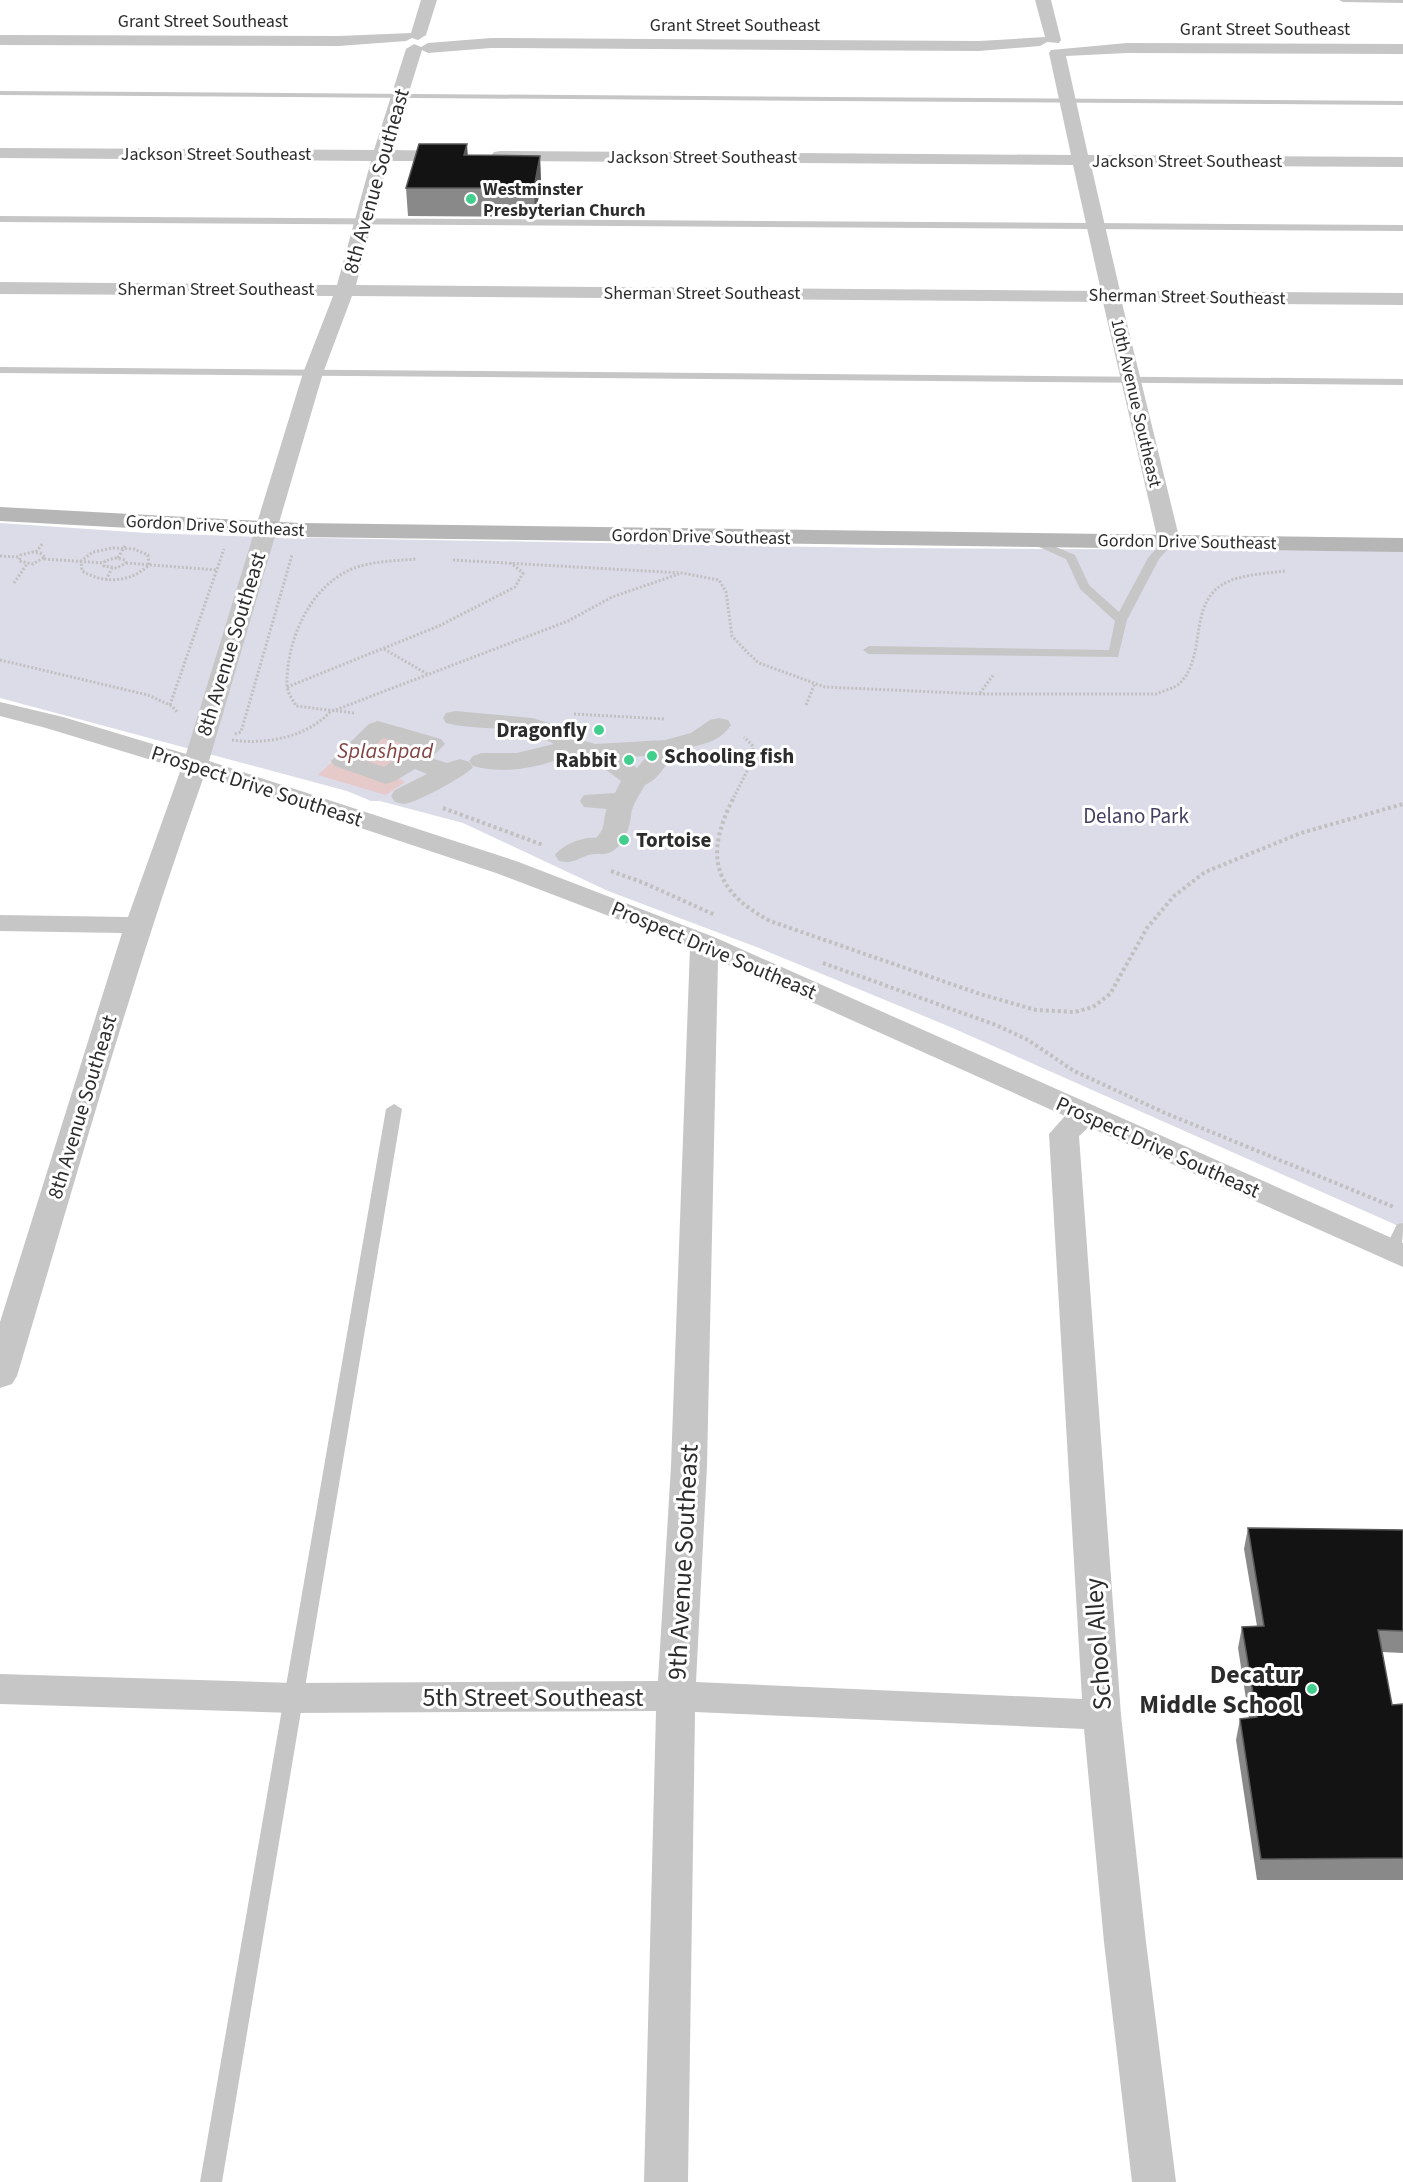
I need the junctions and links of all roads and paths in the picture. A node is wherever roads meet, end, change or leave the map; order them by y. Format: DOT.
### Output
graph roads {
  1 [pos="429,0"];
  2 [pos="1043,0"];
  3 [pos="1343,0"];
  4 [pos="1403,1"];
  5 [pos="0,40"];
  6 [pos="417,42"];
  7 [pos="1055,47"];
  8 [pos="1403,49"];
  9 [pos="0,93"];
  10 [pos="400,96"];
  11 [pos="1067,100"];
  12 [pos="1403,103"];
  13 [pos="0,153"];
  14 [pos="381,155"];
  15 [pos="1082,160"];
  16 [pos="1403,162"];
  17 [pos="0,219"];
  18 [pos="363,222"];
  19 [pos="1096,226"];
  20 [pos="1403,228"];
  21 [pos="0,288"];
  22 [pos="345,290"];
  23 [pos="1112,296"];
  24 [pos="1403,299"];
  25 [pos="0,370"];
  26 [pos="313,373"];
  27 [pos="1130,380"];
  28 [pos="1403,382"];
  29 [pos="0,514"];
  30 [pos="266,529"];
  31 [pos="227,540"];
  32 [pos="1032,540"];
  33 [pos="128,541"];
  34 [pos="1169,542"];
  35 [pos="43,543"];
  36 [pos="1403,545"];
  37 [pos="124,547"];
  38 [pos="294,549"];
  39 [pos="36,552"];
  40 [pos="0,556"];
  41 [pos="19,557"];
  42 [pos="118,558"];
  43 [pos="44,559"];
  44 [pos="421,559"];
  45 [pos="445,560"];
  46 [pos="81,561"];
  47 [pos="510,562"];
  48 [pos="104,563"];
  49 [pos="126,563"];
  50 [pos="27,564"];
  51 [pos="149,565"];
  52 [pos="112,568"];
  53 [pos="217,570"];
  54 [pos="106,579"];
  55 [pos="14,583"];
  56 [pos="1121,621"];
  57 [pos="383,648"];
  58 [pos="869,650"];
  59 [pos="0,660"];
  60 [pos="994,674"];
  61 [pos="429,675"];
  62 [pos="815,683"];
  63 [pos="287,687"];
  64 [pos="980,694"];
  65 [pos="170,705"];
  66 [pos="806,705"];
  67 [pos="0,709"];
  68 [pos="330,712"];
  69 [pos="362,714"];
  70 [pos="570,714"];
  71 [pos="455,718"];
  72 [pos="178,720"];
  73 [pos="719,725"];
  74 [pos="584,748"];
  75 [pos="667,748"];
  76 [pos="413,760"];
  77 [pos="195,765"];
  78 [pos="464,766"];
  79 [pos="630,790"];
  80 [pos="404,796"];
  81 [pos="593,801"];
  82 [pos="1403,804"];
  83 [pos="587,855"];
  84 [pos="0,923"];
  85 [pos="140,925"];
  86 [pos="704,943"];
  87 [pos="394,1109"];
  88 [pos="1085,1113"];
  89 [pos="1399,1245"];
  90 [pos="0,1376"];
  91 [pos="0,1689"];
  92 [pos="676,1696"];
  93 [pos="293,1698"];
  94 [pos="1102,1715"];
  95 [pos="211,2182"];
  96 [pos="666,2182"];
  97 [pos="1154,2182"];
  1 -- 6 [label="street, 8th Avenue Southeast"];
  2 -- 7 [label="street, 10th Avenue Southeast"];
  3 -- 4 [label="lane"];
  5 -- 6 [label="street, Grant Street Southeast"];
  6 -- 7 [label="street, Grant Street Southeast"];
  6 -- 10 [label="street, 8th Avenue Southeast"];
  7 -- 8 [label="street, Grant Street Southeast"];
  7 -- 11 [label="street, 10th Avenue Southeast"];
  9 -- 10 [label="lane"];
  10 -- 11 [label="lane"];
  10 -- 14 [label="street, 8th Avenue Southeast"];
  11 -- 12 [label="lane"];
  11 -- 15 [label="street, 10th Avenue Southeast"];
  13 -- 14 [label="street, Jackson Street Southeast"];
  14 -- 15 [label="street, Jackson Street Southeast"];
  14 -- 18 [label="street, 8th Avenue Southeast"];
  15 -- 16 [label="street, Jackson Street Southeast"];
  15 -- 19 [label="street, 10th Avenue Southeast"];
  17 -- 18 [label="lane"];
  18 -- 19 [label="lane"];
  18 -- 22 [label="street, 8th Avenue Southeast"];
  19 -- 20 [label="lane"];
  19 -- 23 [label="street, 10th Avenue Southeast"];
  21 -- 22 [label="street, Sherman Street Southeast"];
  22 -- 23 [label="street, Sherman Street Southeast"];
  22 -- 26 [label="street, 8th Avenue Southeast"];
  23 -- 24 [label="street, Sherman Street Southeast"];
  23 -- 27 [label="street, 10th Avenue Southeast"];
  25 -- 26 [label="lane"];
  26 -- 27 [label="lane"];
  26 -- 30 [label="street, 8th Avenue Southeast"];
  27 -- 28 [label="lane"];
  27 -- 34 [label="street, 10th Avenue Southeast"];
  29 -- 30 [label="street, Gordon Drive Southeast"];
  30 -- 32 [label="street, Gordon Drive Southeast"];
  30 -- 77 [label="street, 8th Avenue Southeast"];
  31 -- 53 [label="path"];
  32 -- 34 [label="street, Gordon Drive Southeast"];
  32 -- 56 [label="lane"];
  33 -- 37 [label="path"];
  34 -- 36 [label="street, Gordon Drive Southeast"];
  34 -- 56 [label="lane"];
  35 -- 39 [label="path"];
  37 -- 42 [label="path"];
  37 -- 46 [label="path"];
  37 -- 51 [label="path"];
  38 -- 68 [label="path"];
  39 -- 41 [label="path"];
  39 -- 43 [label="path"];
  40 -- 41 [label="path"];
  41 -- 50 [label="path"];
  42 -- 48 [label="path"];
  42 -- 49 [label="path"];
  43 -- 46 [label="path"];
  43 -- 50 [label="path"];
  44 -- 63 [label="path"];
  45 -- 47 [label="path"];
  46 -- 48 [label="path"];
  46 -- 54 [label="path"];
  47 -- 57 [label="path"];
  47 -- 61 [label="path"];
  48 -- 52 [label="path"];
  49 -- 51 [label="path"];
  49 -- 52 [label="path"];
  50 -- 55 [label="path"];
  51 -- 53 [label="path"];
  51 -- 54 [label="path"];
  52 -- 54 [label="path"];
  53 -- 65 [label="path"];
  56 -- 58 [label="lane"];
  57 -- 61 [label="path"];
  57 -- 63 [label="path"];
  59 -- 65 [label="path"];
  60 -- 64 [label="path"];
  61 -- 68 [label="path"];
  62 -- 66 [label="path"];
  63 -- 68 [label="path"];
  65 -- 72 [label="path"];
  67 -- 77 [label="street, Prospect Drive Southeast"];
  68 -- 69 [label="path"];
  70 -- 73 [label="path"];
  71 -- 74 [label="street"];
  73 -- 75 [label="street"];
  73 -- 82 [label="path"];
  74 -- 75 [label="street"];
  74 -- 78 [label="street"];
  74 -- 79 [label="street"];
  75 -- 79 [label="street"];
  76 -- 78 [label="street"];
  77 -- 85 [label="street, 8th Avenue Southeast"];
  77 -- 86 [label="street, Prospect Drive Southeast"];
  78 -- 80 [label="street"];
  79 -- 81 [label="street"];
  79 -- 83 [label="street"];
  84 -- 85 [label="street"];
  85 -- 90 [label="street, 8th Avenue Southeast"];
  86 -- 88 [label="street, Prospect Drive Southeast"];
  86 -- 92 [label="street, 9th Avenue Southeast"];
  87 -- 93 [label="lane"];
  88 -- 89 [label="street, Prospect Drive Southeast"];
  88 -- 94 [label="street, School Alley"];
  91 -- 93 [label="street, 5th Street Southeast"];
  92 -- 93 [label="street, 5th Street Southeast"];
  92 -- 94 [label="street, 5th Street Southeast"];
  92 -- 96 [label="street, 9th Avenue Southeast"];
  93 -- 95 [label="lane"];
  94 -- 97 [label="street, School Alley"];
}
